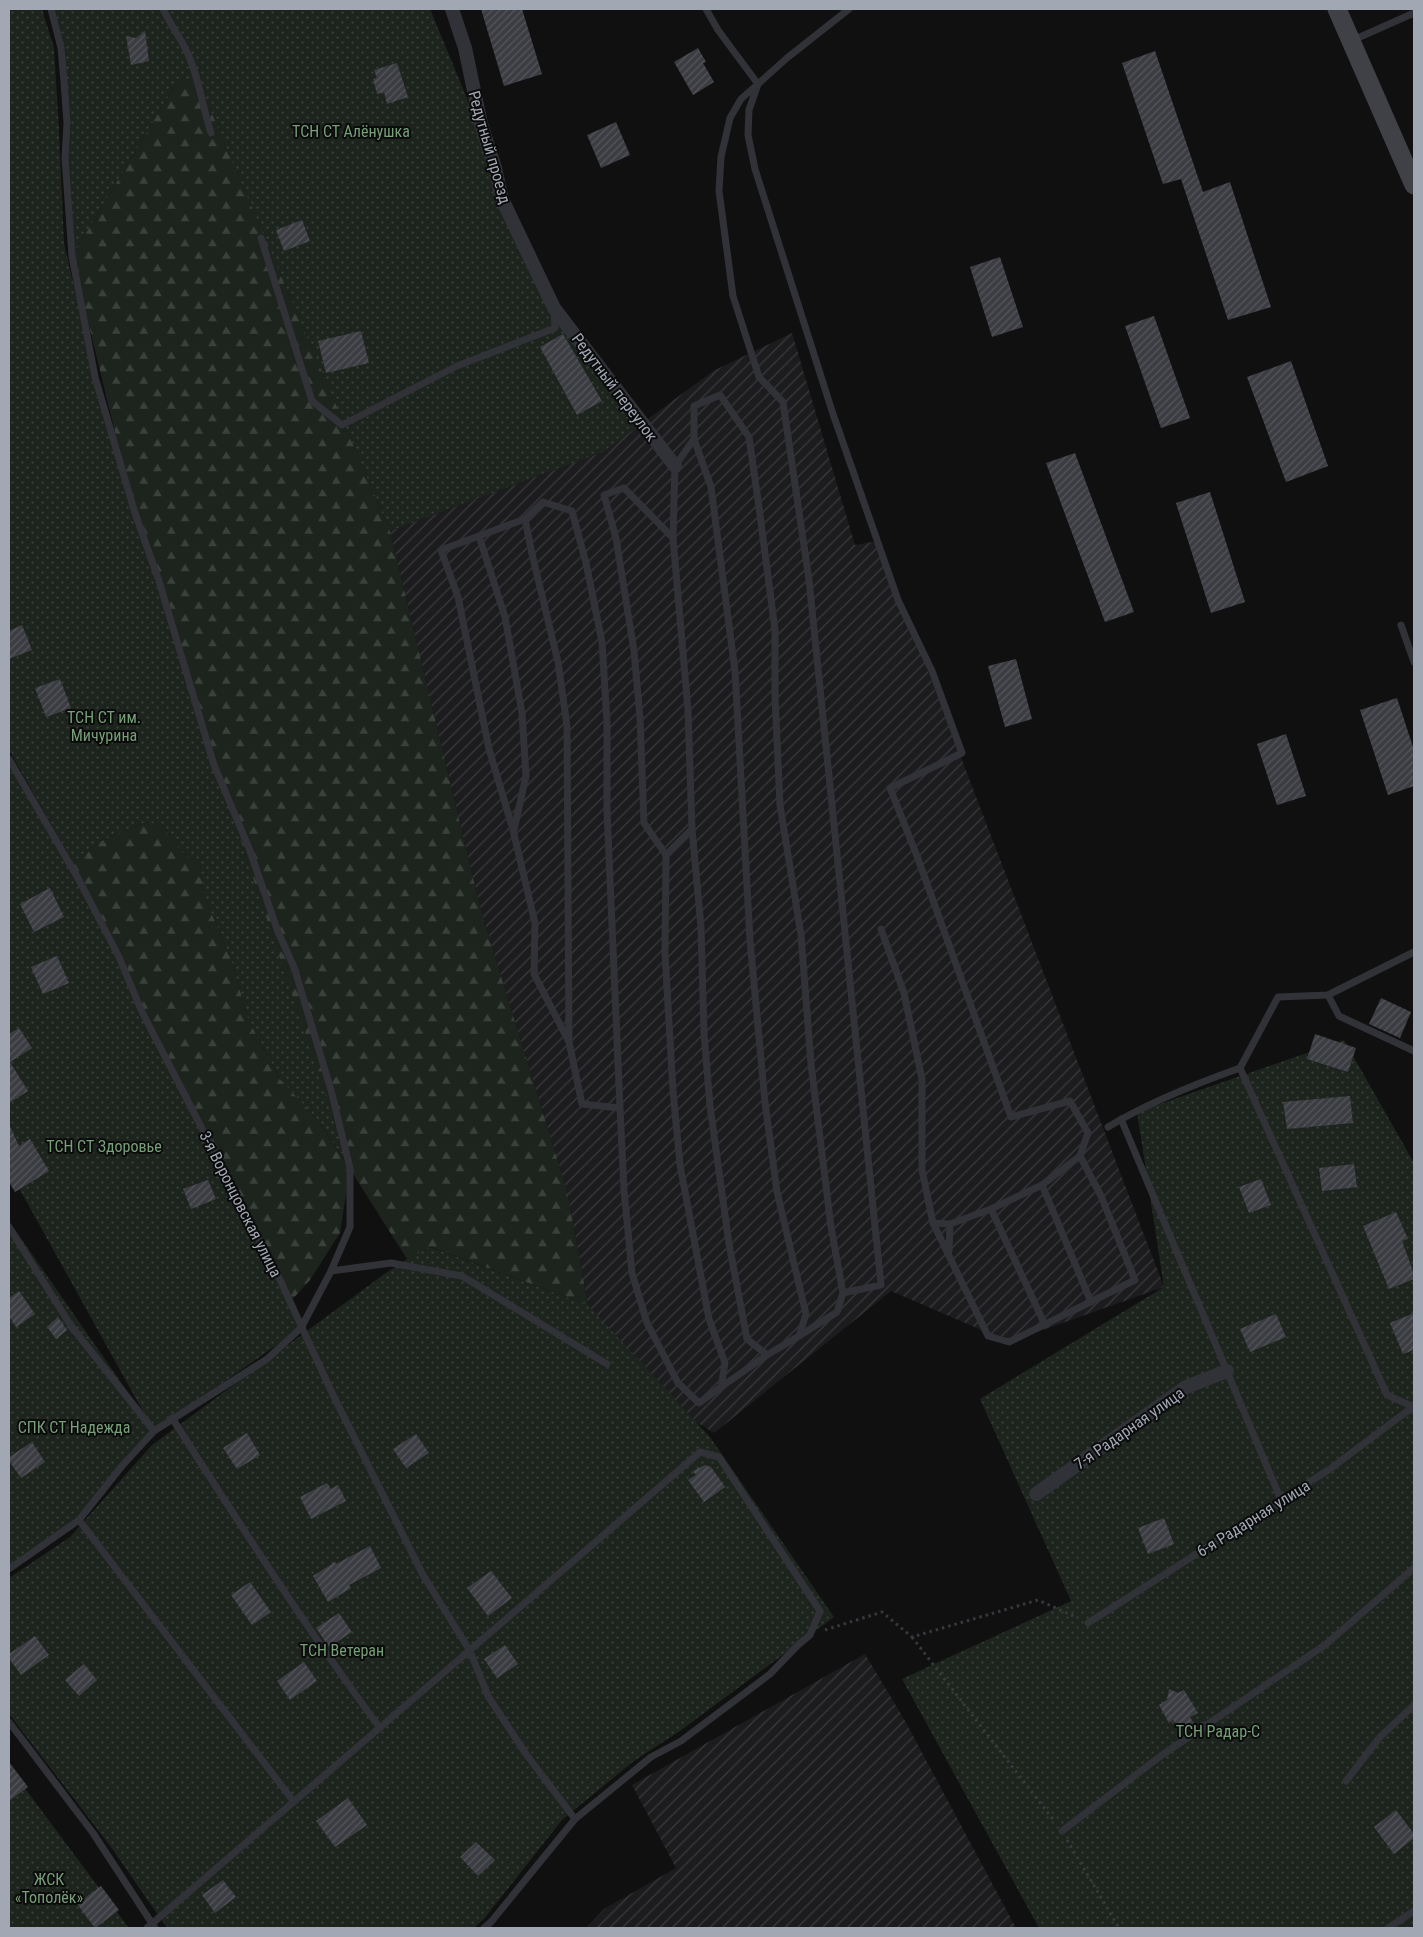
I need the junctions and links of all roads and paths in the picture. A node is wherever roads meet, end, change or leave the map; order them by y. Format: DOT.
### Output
graph roads {
  1 [pos="51,9"];
  2 [pos="162,9"];
  3 [pos="452,9"];
  4 [pos="706,9"];
  5 [pos="849,9"];
  6 [pos="1337,9"];
  7 [pos="1414,13"];
  8 [pos="1351,42"];
  9 [pos="758,84"];
  10 [pos="211,134"];
  11 [pos="1414,185"];
  12 [pos="262,238"];
  13 [pos="554,308"];
  14 [pos="694,439"];
  15 [pos="675,466"];
  16 [pos="525,518"];
  17 [pos="479,536"];
  18 [pos="673,538"];
  19 [pos="1401,625"];
  20 [pos="1414,662"];
  21 [pos="9,759"];
  22 [pos="692,829"];
  23 [pos="514,830"];
  24 [pos="666,855"];
  25 [pos="881,929"];
  26 [pos="1414,952"];
  27 [pos="1328,995"];
  28 [pos="570,1042"];
  29 [pos="1414,1051"];
  30 [pos="1240,1068"];
  31 [pos="620,1108"];
  32 [pos="1121,1118"];
  33 [pos="1108,1127"];
  34 [pos="1080,1156"];
  35 [pos="1042,1185"];
  36 [pos="992,1209"];
  37 [pos="933,1223"];
  38 [pos="950,1224"];
  39 [pos="9,1226"];
  40 [pos="949,1252"];
  41 [pos="331,1271"];
  42 [pos="843,1293"];
  43 [pos="1091,1302"];
  44 [pos="1045,1324"];
  45 [pos="301,1328"];
  46 [pos="799,1336"];
  47 [pos="767,1355"];
  48 [pos="607,1364"];
  49 [pos="1227,1371"];
  50 [pos="721,1387"];
  51 [pos="1414,1408"];
  52 [pos="172,1418"];
  53 [pos="154,1430"];
  54 [pos="1036,1494"];
  55 [pos="1281,1500"];
  56 [pos="79,1520"];
  57 [pos="1414,1568"];
  58 [pos="9,1569"];
  59 [pos="1088,1623"];
  60 [pos="810,1635"];
  61 [pos="912,1637"];
  62 [pos="470,1651"];
  63 [pos="1414,1705"];
  64 [pos="9,1722"];
  65 [pos="380,1728"];
  66 [pos="1346,1781"];
  67 [pos="294,1802"];
  68 [pos="575,1819"];
  69 [pos="1062,1831"];
  70 [pos="1414,1910"];
  71 [pos="151,1927"];
  72 [pos="484,1928"];
  73 [pos="1119,1928"];
  74 [pos="1388,1928"];
  1 -- 41 [label="lane"];
  2 -- 10 [label="lane"];
  3 -- 13 [label="street, Редутный проезд"];
  4 -- 9 [label="lane"];
  5 -- 9 [label="lane"];
  6 -- 8 [label="main road"];
  7 -- 8 [label="lane"];
  8 -- 11 [label="main road"];
  9 -- 34 [label="lane"];
  9 -- 42 [label="lane"];
  12 -- 13 [label="lane"];
  13 -- 15 [label="street, Редутный переулок"];
  14 -- 15 [label="lane"];
  14 -- 42 [label="lane"];
  14 -- 46 [label="lane"];
  15 -- 18 [label="lane"];
  16 -- 17 [label="lane"];
  16 -- 28 [label="lane"];
  16 -- 31 [label="lane"];
  17 -- 23 [label="lane"];
  17 -- 23 [label="lane"];
  18 -- 22 [label="lane"];
  18 -- 24 [label="lane"];
  19 -- 20 [label="lane"];
  21 -- 45 [label="lane, 3-я Воронцовская улица"];
  22 -- 24 [label="lane"];
  22 -- 47 [label="lane"];
  23 -- 28 [label="lane"];
  24 -- 50 [label="lane"];
  25 -- 37 [label="lane"];
  26 -- 27 [label="lane"];
  27 -- 29 [label="lane"];
  27 -- 30 [label="lane"];
  28 -- 31 [label="lane"];
  30 -- 32 [label="lane"];
  30 -- 51 [label="lane"];
  31 -- 50 [label="lane"];
  32 -- 33 [label="lane"];
  32 -- 49 [label="lane"];
  34 -- 35 [label="lane"];
  34 -- 43 [label="lane"];
  35 -- 36 [label="lane"];
  35 -- 43 [label="lane"];
  36 -- 38 [label="lane"];
  36 -- 44 [label="lane"];
  37 -- 38 [label="lane"];
  37 -- 40 [label="lane"];
  38 -- 40 [label="lane"];
  39 -- 53 [label="lane"];
  40 -- 44 [label="lane"];
  41 -- 45 [label="lane"];
  41 -- 48 [label="lane"];
  42 -- 46 [label="lane"];
  43 -- 44 [label="lane"];
  45 -- 52 [label="lane"];
  45 -- 62 [label="lane, 3-я Воронцовская улица"];
  46 -- 47 [label="lane"];
  47 -- 50 [label="lane"];
  49 -- 54 [label="street, 7-я Радарная улица"];
  49 -- 55 [label="lane"];
  51 -- 55 [label="lane, 6-я Радарная улица"];
  52 -- 53 [label="lane"];
  52 -- 65 [label="lane"];
  53 -- 56 [label="lane"];
  55 -- 59 [label="lane, 6-я Радарная улица"];
  56 -- 58 [label="lane"];
  56 -- 67 [label="lane"];
  57 -- 69 [label="lane"];
  59 -- 61 [label="path"];
  60 -- 61 [label="path"];
  60 -- 62 [label="lane"];
  60 -- 68 [label="lane"];
  61 -- 69 [label="path"];
  62 -- 65 [label="lane"];
  62 -- 68 [label="lane, 3-я Воронцовская улица"];
  63 -- 66 [label="lane"];
  64 -- 71 [label="lane"];
  65 -- 67 [label="lane"];
  67 -- 71 [label="lane"];
  68 -- 72 [label="lane"];
  69 -- 73 [label="path"];
  70 -- 74 [label="lane"];
}
